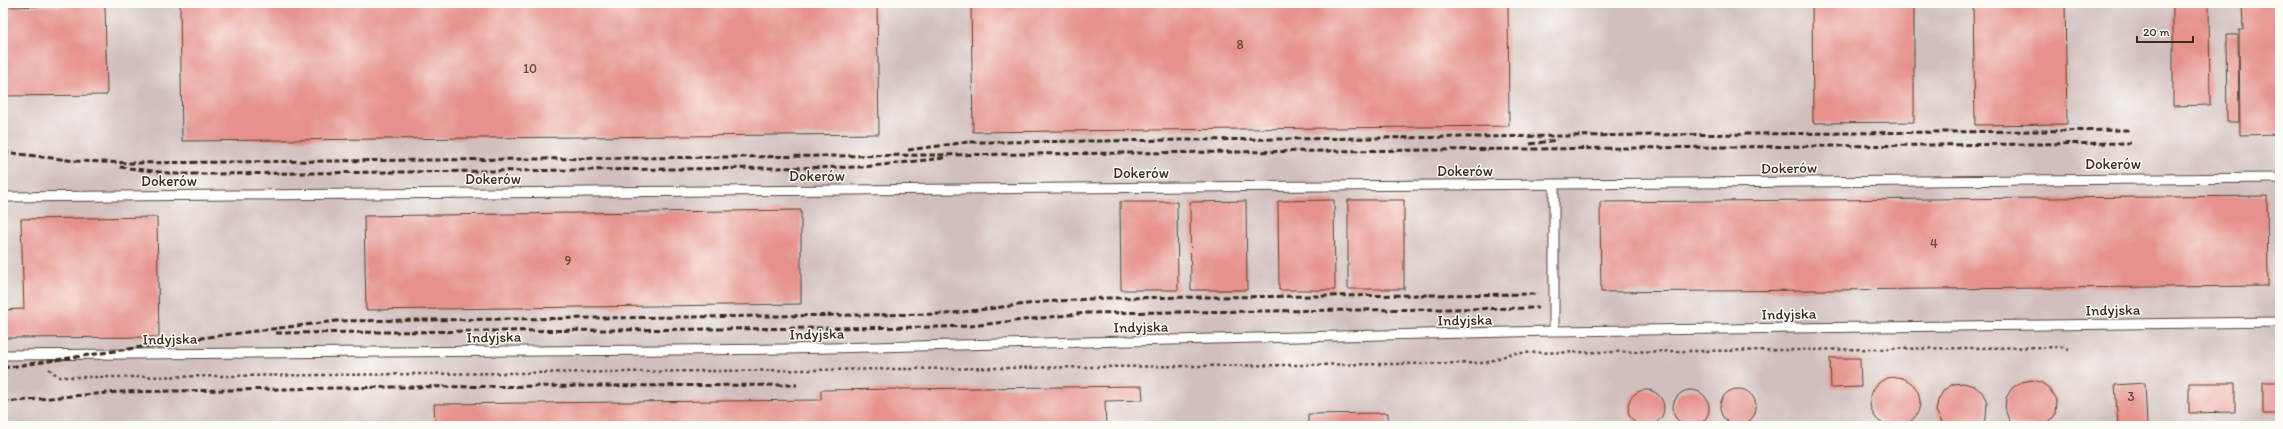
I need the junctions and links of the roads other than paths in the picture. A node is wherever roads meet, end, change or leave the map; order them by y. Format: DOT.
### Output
graph roads {
  1 [pos="2280,178"];
  2 [pos="1554,184"];
  3 [pos="3,197"];
  4 [pos="2280,322"];
  5 [pos="1554,331"];
  6 [pos="3,355"];
  1 -- 2 [label="lane, Dokerów"];
  2 -- 3 [label="lane, Dokerów"];
  2 -- 5 [label="lane"];
  4 -- 5 [label="lane, Indyjska"];
  5 -- 6 [label="lane, Indyjska"];
}
